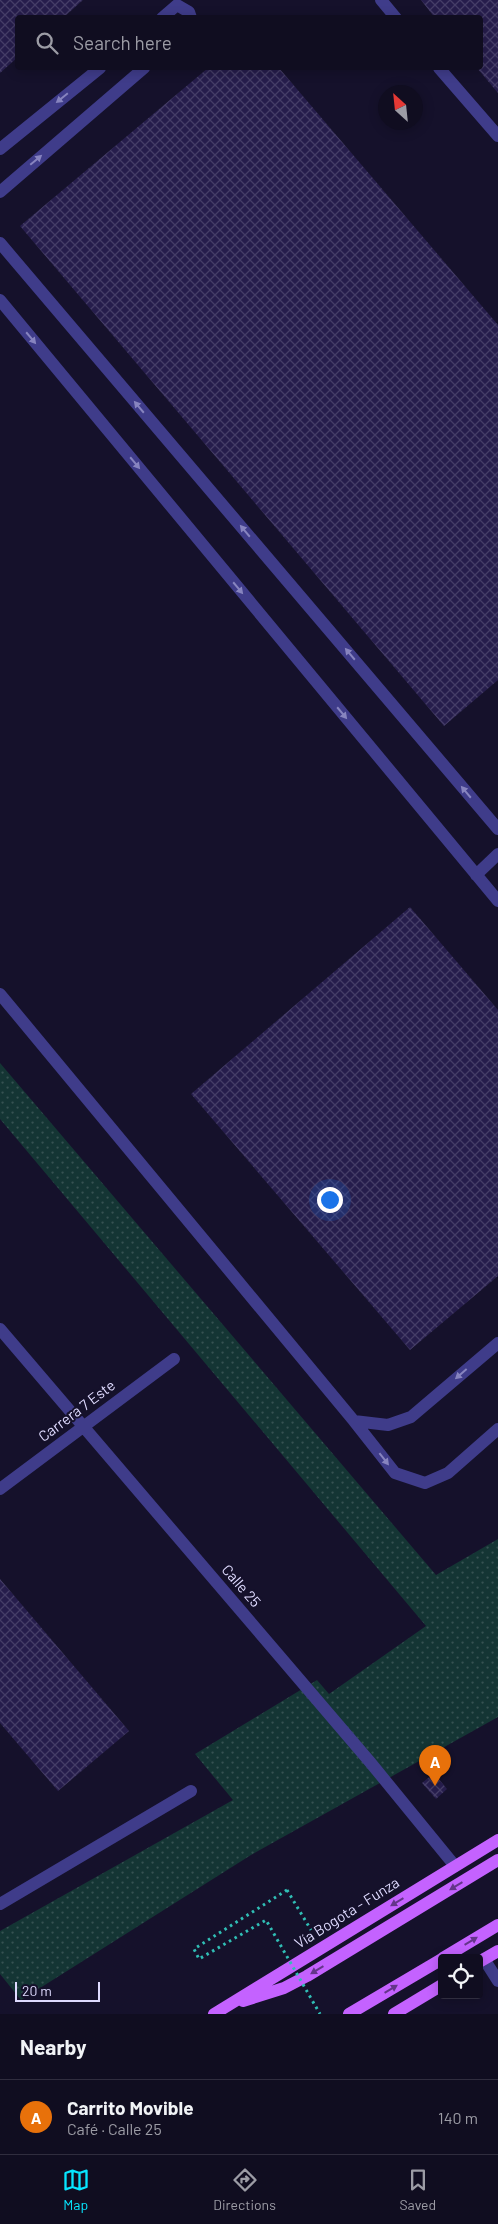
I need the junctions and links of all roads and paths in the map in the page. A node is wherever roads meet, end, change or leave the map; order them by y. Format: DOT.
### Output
graph roads {
  1 [pos="381,0"];
  2 [pos="165,15"];
  3 [pos="190,15"];
  4 [pos="394,15"];
  5 [pos="98,70"];
  6 [pos="142,70"];
  7 [pos="441,70"];
  8 [pos="498,136"];
  9 [pos="0,149"];
  10 [pos="0,192"];
  11 [pos="0,243"];
  12 [pos="0,300"];
  13 [pos="498,829"];
  14 [pos="498,854"];
  15 [pos="476,875"];
  16 [pos="498,901"];
  17 [pos="0,994"];
  18 [pos="0,1329"];
  19 [pos="498,1343"];
  20 [pos="174,1359"];
  21 [pos="354,1420"];
  22 [pos="84,1428"];
  23 [pos="498,1429"];
  24 [pos="0,1489"];
  25 [pos="190,1791"];
  26 [pos="498,1840"];
  27 [pos="498,1860"];
  28 [pos="455,1866"];
  29 [pos="0,1904"];
  30 [pos="498,1925"];
  31 [pos="322,1947"];
  32 [pos="498,1951"];
  33 [pos="449,1954"];
  34 [pos="483,1959"];
  35 [pos="438,1960"];
  36 [pos="483,1961"];
  37 [pos="498,1981"];
  38 [pos="438,1987"];
  39 [pos="228,2005"];
  40 [pos="214,2014"];
  41 [pos="320,2014"];
  42 [pos="349,2014"];
  43 [pos="394,2014"];
  1 -- 4 [label="street"];
  2 -- 3 [label="street"];
  5 -- 9 [label="street, one-way"];
  10 -- 6 [label="street, one-way"];
  7 -- 8 [label="street"];
  13 -- 11 [label="street, one-way"];
  12 -- 15 [label="street, one-way"];
  14 -- 15 [label="street"];
  15 -- 16 [label="street"];
  17 -- 21 [label="street"];
  18 -- 22 [label="street, Calle 25"];
  19 -- 21 [label="street, one-way"];
  20 -- 22 [label="street, Carrera 7 Este"];
  21 -- 23 [label="street, one-way"];
  22 -- 24 [label="street, Carrera 7 Este"];
  22 -- 28 [label="street, Calle 25"];
  25 -- 29 [label="street"];
  26 -- 28 [label="main road, Vía Bogota - Funza"];
  27 -- 39 [label="main road, one-way"];
  28 -- 31 [label="main road, Vía Bogota - Funza, one-way"];
  33 -- 30 [label="main road, one-way"];
  31 -- 39 [label="main road, Vía Bogota - Funza"];
  31 -- 41 [label="path, bridge"];
  32 -- 34 [label="main road"];
  42 -- 35 [label="main road, one-way"];
  36 -- 37 [label="street"];
  38 -- 43 [label="main road"];
  39 -- 40 [label="main road, Vía Bogota - Funza"];
}
